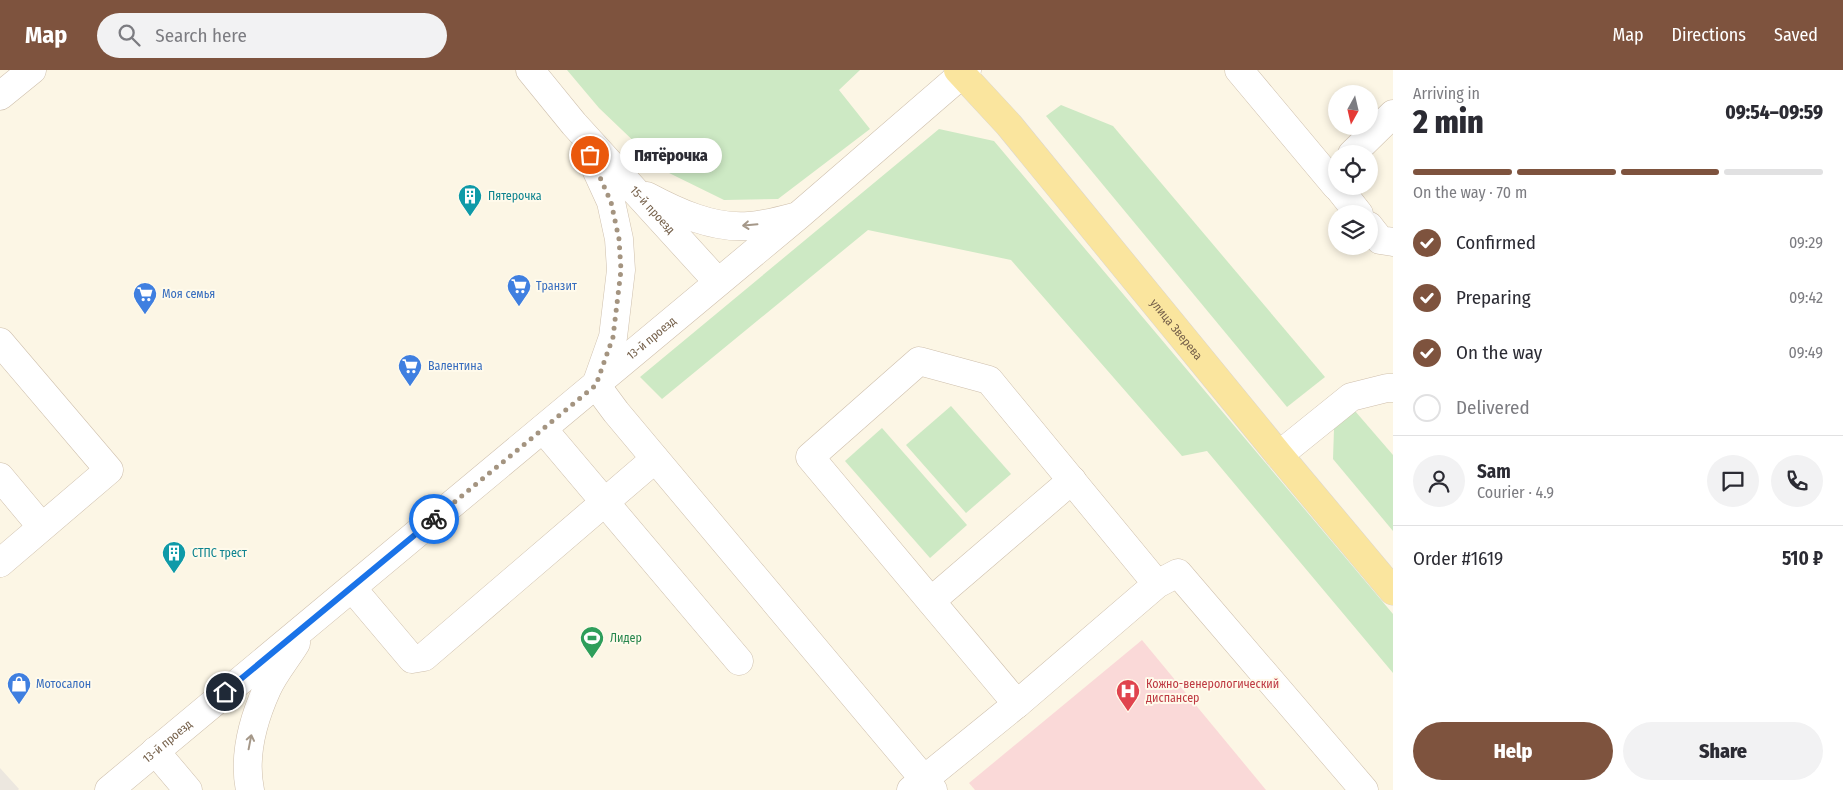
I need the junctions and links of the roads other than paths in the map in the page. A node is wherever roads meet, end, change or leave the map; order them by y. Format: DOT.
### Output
graph roads {
  1 [pos="32,70"];
  2 [pos="530,70"];
  3 [pos="1239,70"];
  4 [pos="962,71"];
  5 [pos="0,96"];
  6 [pos="1393,114"];
  7 [pos="574,124"];
  8 [pos="1361,145"];
  9 [pos="1328,172"];
  10 [pos="630,187"];
  11 [pos="798,216"];
  12 [pos="1378,237"];
  13 [pos="1393,242"];
  14 [pos="718,282"];
  15 [pos="0,342"];
  16 [pos="596,385"];
  17 [pos="1393,388"];
  18 [pos="543,429"];
  19 [pos="1278,454"];
  20 [pos="655,459"];
  21 [pos="0,477"];
  22 [pos="1072,480"];
  23 [pos="605,502"];
  24 [pos="41,526"];
  25 [pos="0,563"];
  26 [pos="1158,584"];
  27 [pos="352,588"];
  28 [pos="1393,591"];
  29 [pos="931,601"];
  30 [pos="310,621"];
  31 [pos="739,660"];
  32 [pos="1017,704"];
  33 [pos="155,751"];
  34 [pos="923,787"];
  35 [pos="109,790"];
  36 [pos="188,790"];
  37 [pos="250,790"];
  38 [pos="1364,790"];
  1 -- 5 [label="street"];
  2 -- 7 [label="street, 15-й проезд"];
  3 -- 9 [label="street"];
  4 -- 11 [label="street, 13-й проезд"];
  4 -- 19 [label="main road, улица Зверева"];
  6 -- 8 [label="street"];
  7 -- 10 [label="street, 15-й проезд"];
  7 -- 16 [label="street"];
  11 -- 10 [label="street, one-way"];
  10 -- 14 [label="street, 15-й проезд"];
  11 -- 14 [label="street, 13-й проезд"];
  12 -- 13 [label="street"];
  14 -- 16 [label="street, 13-й проезд"];
  15 -- 24 [label="street"];
  16 -- 18 [label="street, 13-й проезд"];
  16 -- 20 [label="street"];
  17 -- 19 [label="street"];
  18 -- 23 [label="street"];
  18 -- 27 [label="street, 13-й проезд"];
  19 -- 28 [label="main road, улица Зверева"];
  20 -- 23 [label="street"];
  20 -- 34 [label="street"];
  21 -- 24 [label="street"];
  22 -- 26 [label="street"];
  22 -- 29 [label="street"];
  22 -- 29 [label="street"];
  23 -- 27 [label="street"];
  23 -- 31 [label="street"];
  24 -- 25 [label="street"];
  26 -- 32 [label="street"];
  26 -- 38 [label="street"];
  27 -- 30 [label="street, 13-й проезд"];
  29 -- 32 [label="street"];
  30 -- 33 [label="street, 13-й проезд"];
  37 -- 30 [label="street, one-way"];
  32 -- 34 [label="street"];
  33 -- 35 [label="street, 13-й проезд"];
  33 -- 36 [label="street"];
}
